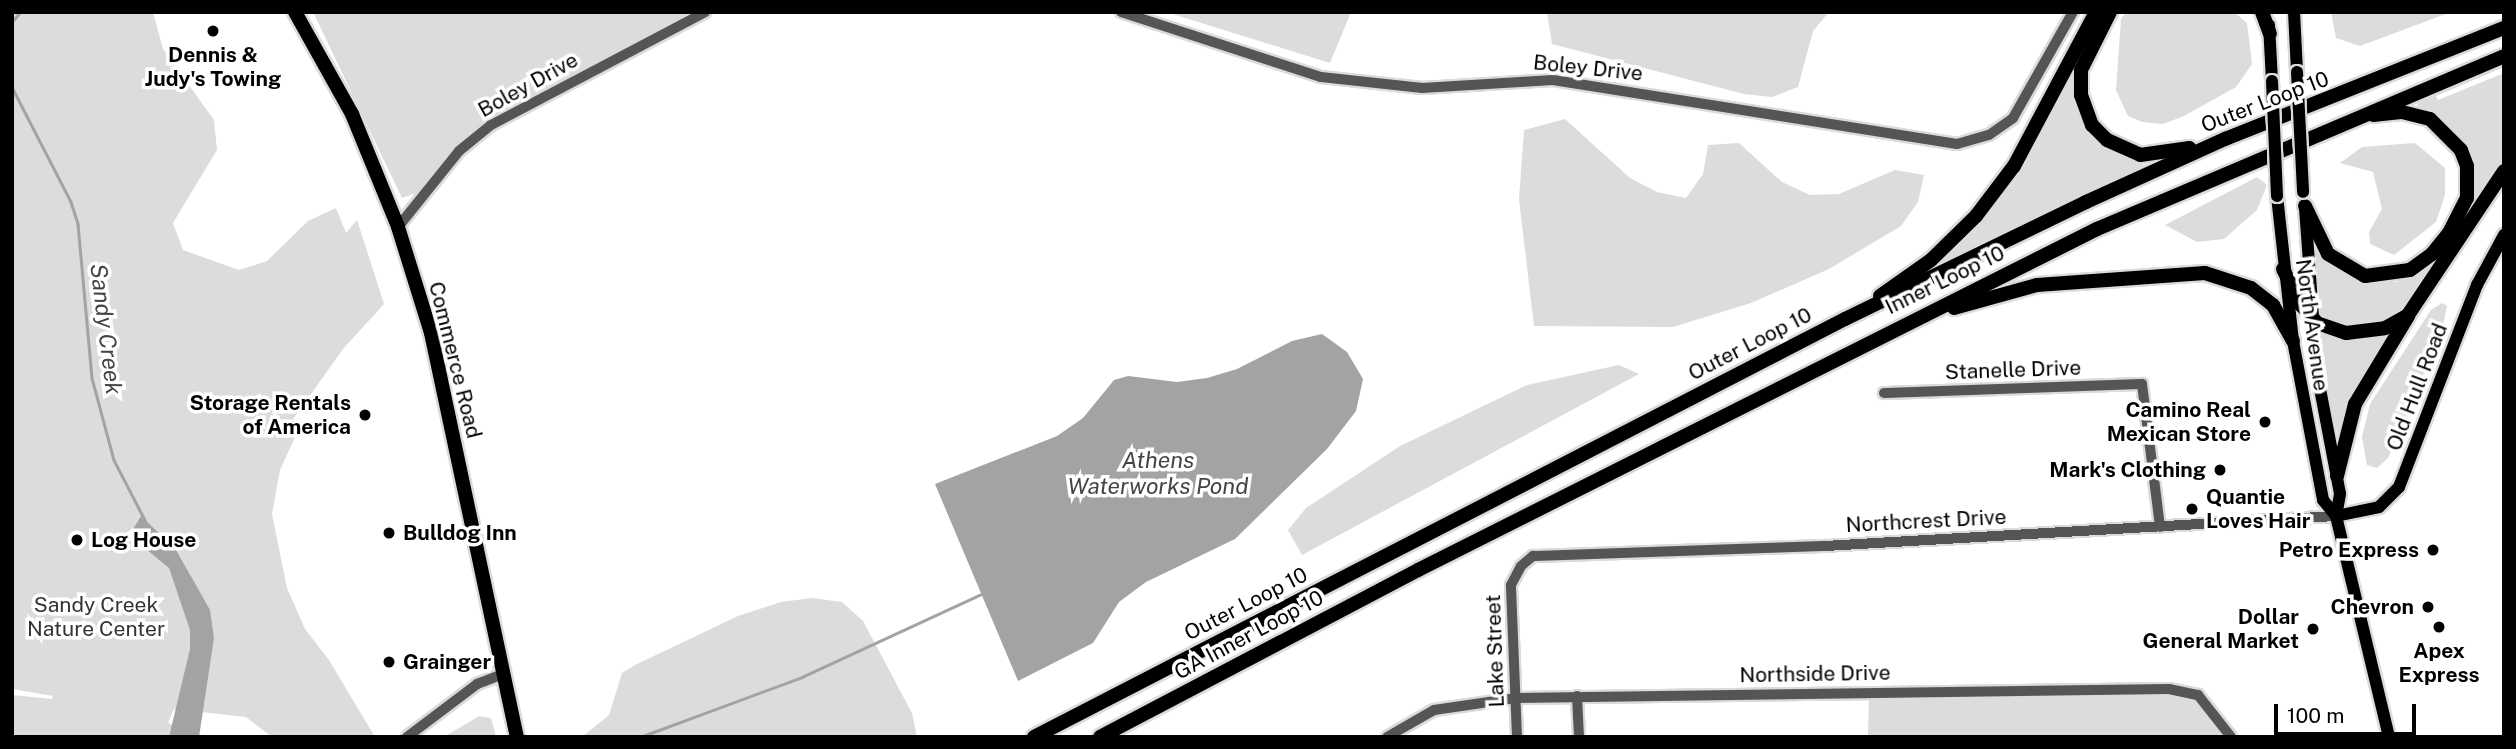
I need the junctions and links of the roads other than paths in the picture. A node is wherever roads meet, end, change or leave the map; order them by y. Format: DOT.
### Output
graph roads {
  1 [pos="295,12"];
  2 [pos="705,12"];
  3 [pos="1121,12"];
  4 [pos="2073,12"];
  5 [pos="2096,12"];
  6 [pos="2110,12"];
  7 [pos="2262,12"];
  8 [pos="2268,12"];
  9 [pos="2294,12"];
  10 [pos="2504,28"];
  11 [pos="2270,34"];
  12 [pos="2504,55"];
  13 [pos="2331,126"];
  14 [pos="2225,139"];
  15 [pos="2504,171"];
  16 [pos="2304,199"];
  17 [pos="398,227"];
  18 [pos="2504,235"];
  19 [pos="2283,269"];
  20 [pos="2409,315"];
  21 [pos="1845,319"];
  22 [pos="2311,319"];
  23 [pos="2293,341"];
  24 [pos="1868,342"];
  25 [pos="1884,393"];
  26 [pos="2337,476"];
  27 [pos="2336,516"];
  28 [pos="2160,527"];
  29 [pos="1521,566"];
  30 [pos="1418,570"];
  31 [pos="503,674"];
  32 [pos="1577,696"];
  33 [pos="1516,698"];
  34 [pos="1034,736"];
  35 [pos="407,737"];
  36 [pos="517,737"];
  37 [pos="1100,737"];
  38 [pos="1387,737"];
  39 [pos="1517,737"];
  40 [pos="1578,737"];
  41 [pos="2231,737"];
  42 [pos="2389,737"];
  1 -- 17 [label="highway, Commerce Road"];
  2 -- 17 [label="street, Boley Drive"];
  3 -- 4 [label="street, Boley Drive"];
  5 -- 21 [label="highway"];
  6 -- 14 [label="highway"];
  7 -- 11 [label="highway"];
  8 -- 11 [label="main road, North Avenue"];
  9 -- 16 [label="main road, North Avenue, bridge"];
  10 -- 14 [label="highway, Outer Loop 10"];
  11 -- 19 [label="main road, North Avenue, bridge"];
  12 -- 13 [label="highway, Inner Loop 10"];
  13 -- 16 [label="highway"];
  13 -- 24 [label="highway, Inner Loop 10"];
  14 -- 21 [label="highway, Outer Loop 10"];
  15 -- 20 [label="highway"];
  16 -- 22 [label="main road, North Avenue"];
  17 -- 31 [label="highway, Commerce Road"];
  18 -- 27 [label="main road, Old Hull Road"];
  19 -- 22 [label="highway"];
  19 -- 23 [label="main road, North Avenue"];
  20 -- 22 [label="highway"];
  20 -- 26 [label="highway"];
  21 -- 34 [label="highway, Outer Loop 10"];
  22 -- 26 [label="main road, North Avenue"];
  23 -- 24 [label="highway"];
  23 -- 27 [label="main road, North Avenue"];
  24 -- 30 [label="highway, Inner Loop 10"];
  25 -- 28 [label="street, Stanelle Drive"];
  26 -- 27 [label="main road, North Avenue"];
  27 -- 28 [label="street, Northcrest Drive"];
  27 -- 42 [label="main road, North Avenue"];
  28 -- 29 [label="street, Northcrest Drive"];
  29 -- 33 [label="street, Lake Street"];
  30 -- 37 [label="highway, GA Inner Loop 10"];
  31 -- 35 [label="street"];
  31 -- 36 [label="highway, Commerce Road"];
  32 -- 33 [label="street, Northside Drive"];
  32 -- 40 [label="street"];
  32 -- 41 [label="street, Northside Drive"];
  33 -- 38 [label="street, Northside Drive"];
  33 -- 39 [label="street, Lake Street"];
}
